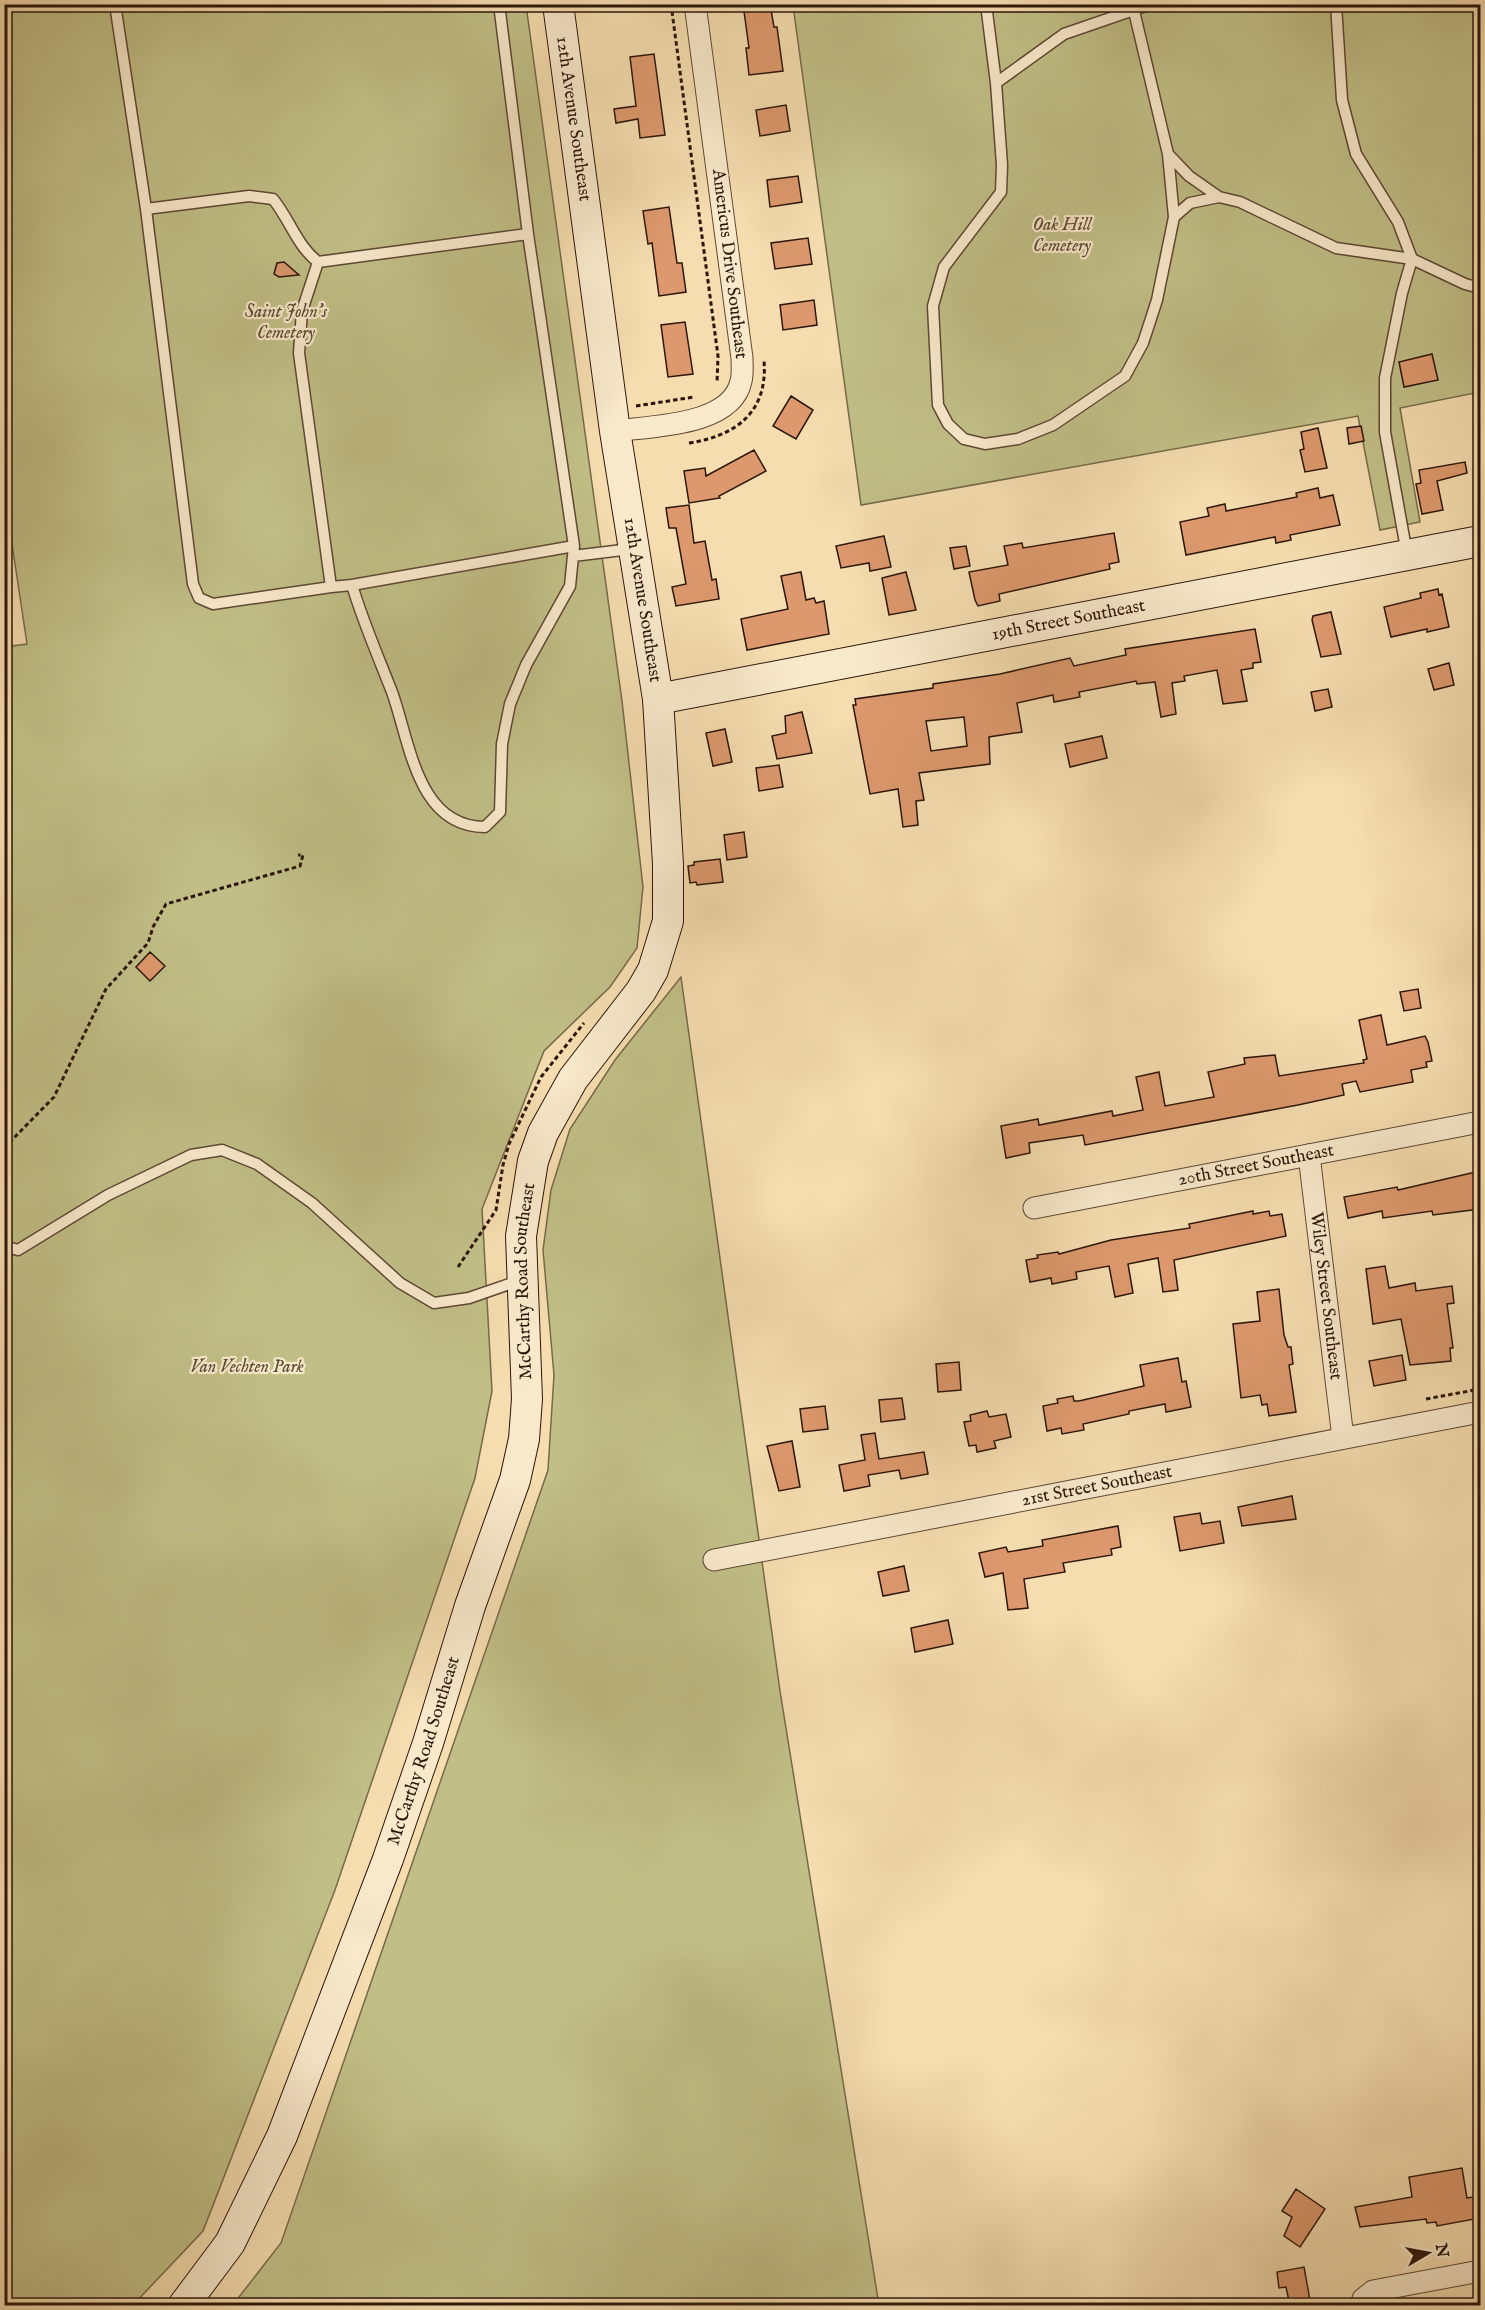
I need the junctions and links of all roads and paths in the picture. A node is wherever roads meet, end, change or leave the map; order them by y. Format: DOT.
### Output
graph roads {
  1 [pos="115,4"];
  2 [pos="499,4"];
  3 [pos="558,4"];
  4 [pos="671,4"];
  5 [pos="695,4"];
  6 [pos="986,4"];
  7 [pos="1151,4"];
  8 [pos="1336,4"];
  9 [pos="1134,11"];
  10 [pos="996,83"];
  11 [pos="1167,154"];
  12 [pos="1219,197"];
  13 [pos="146,209"];
  14 [pos="1174,217"];
  15 [pos="528,234"];
  16 [pos="1412,259"];
  17 [pos="318,262"];
  18 [pos="1480,288"];
  19 [pos="715,387"];
  20 [pos="699,396"];
  21 [pos="622,419"];
  22 [pos="1480,541"];
  23 [pos="634,548"];
  24 [pos="573,551"];
  25 [pos="1408,554"];
  26 [pos="352,585"];
  27 [pos="331,587"];
  28 [pos="658,699"];
  29 [pos="298,855"];
  30 [pos="590,1020"];
  31 [pos="1480,1122"];
  32 [pos="4,1148"];
  33 [pos="1309,1155"];
  34 [pos="532,1161"];
  35 [pos="1034,1208"];
  36 [pos="4,1246"];
  37 [pos="458,1267"];
  38 [pos="522,1280"];
  39 [pos="1480,1389"];
  40 [pos="1426,1399"];
  41 [pos="1480,1412"];
  42 [pos="1343,1438"];
  43 [pos="714,1560"];
  44 [pos="1480,2271"];
  45 [pos="1362,2302"];
  46 [pos="183,2306"];
  1 -- 13 [label="lane"];
  2 -- 15 [label="lane"];
  3 -- 21 [label="street, 12th Avenue Southeast"];
  4 -- 19 [label="path"];
  5 -- 21 [label="street, Americus Drive Southeast"];
  6 -- 10 [label="lane"];
  7 -- 9 [label="lane"];
  8 -- 16 [label="lane"];
  9 -- 10 [label="lane"];
  9 -- 11 [label="lane"];
  10 -- 14 [label="lane"];
  11 -- 12 [label="lane"];
  11 -- 14 [label="lane"];
  12 -- 14 [label="lane"];
  12 -- 16 [label="lane"];
  13 -- 17 [label="lane"];
  13 -- 27 [label="lane"];
  15 -- 17 [label="lane"];
  15 -- 24 [label="lane"];
  16 -- 18 [label="lane"];
  16 -- 25 [label="lane"];
  17 -- 27 [label="lane"];
  20 -- 21 [label="path"];
  21 -- 23 [label="street, 12th Avenue Southeast"];
  22 -- 25 [label="street, 19th Street Southeast"];
  23 -- 24 [label="lane"];
  23 -- 28 [label="street, 12th Avenue Southeast"];
  24 -- 26 [label="lane"];
  24 -- 26 [label="lane"];
  25 -- 28 [label="street, 19th Street Southeast"];
  26 -- 27 [label="lane"];
  28 -- 34 [label="street, 12th Avenue Southeast"];
  29 -- 32 [label="path"];
  30 -- 37 [label="path"];
  31 -- 33 [label="street, 20th Street Southeast"];
  33 -- 35 [label="street, 20th Street Southeast"];
  33 -- 42 [label="street, Wiley Street Southeast"];
  34 -- 38 [label="street, McCarthy Road Southeast"];
  36 -- 38 [label="lane"];
  38 -- 46 [label="street, McCarthy Road Southeast"];
  39 -- 40 [label="path"];
  41 -- 42 [label="street, 21st Street Southeast"];
  42 -- 43 [label="street, 21st Street Southeast"];
  44 -- 45 [label="street"];
}
